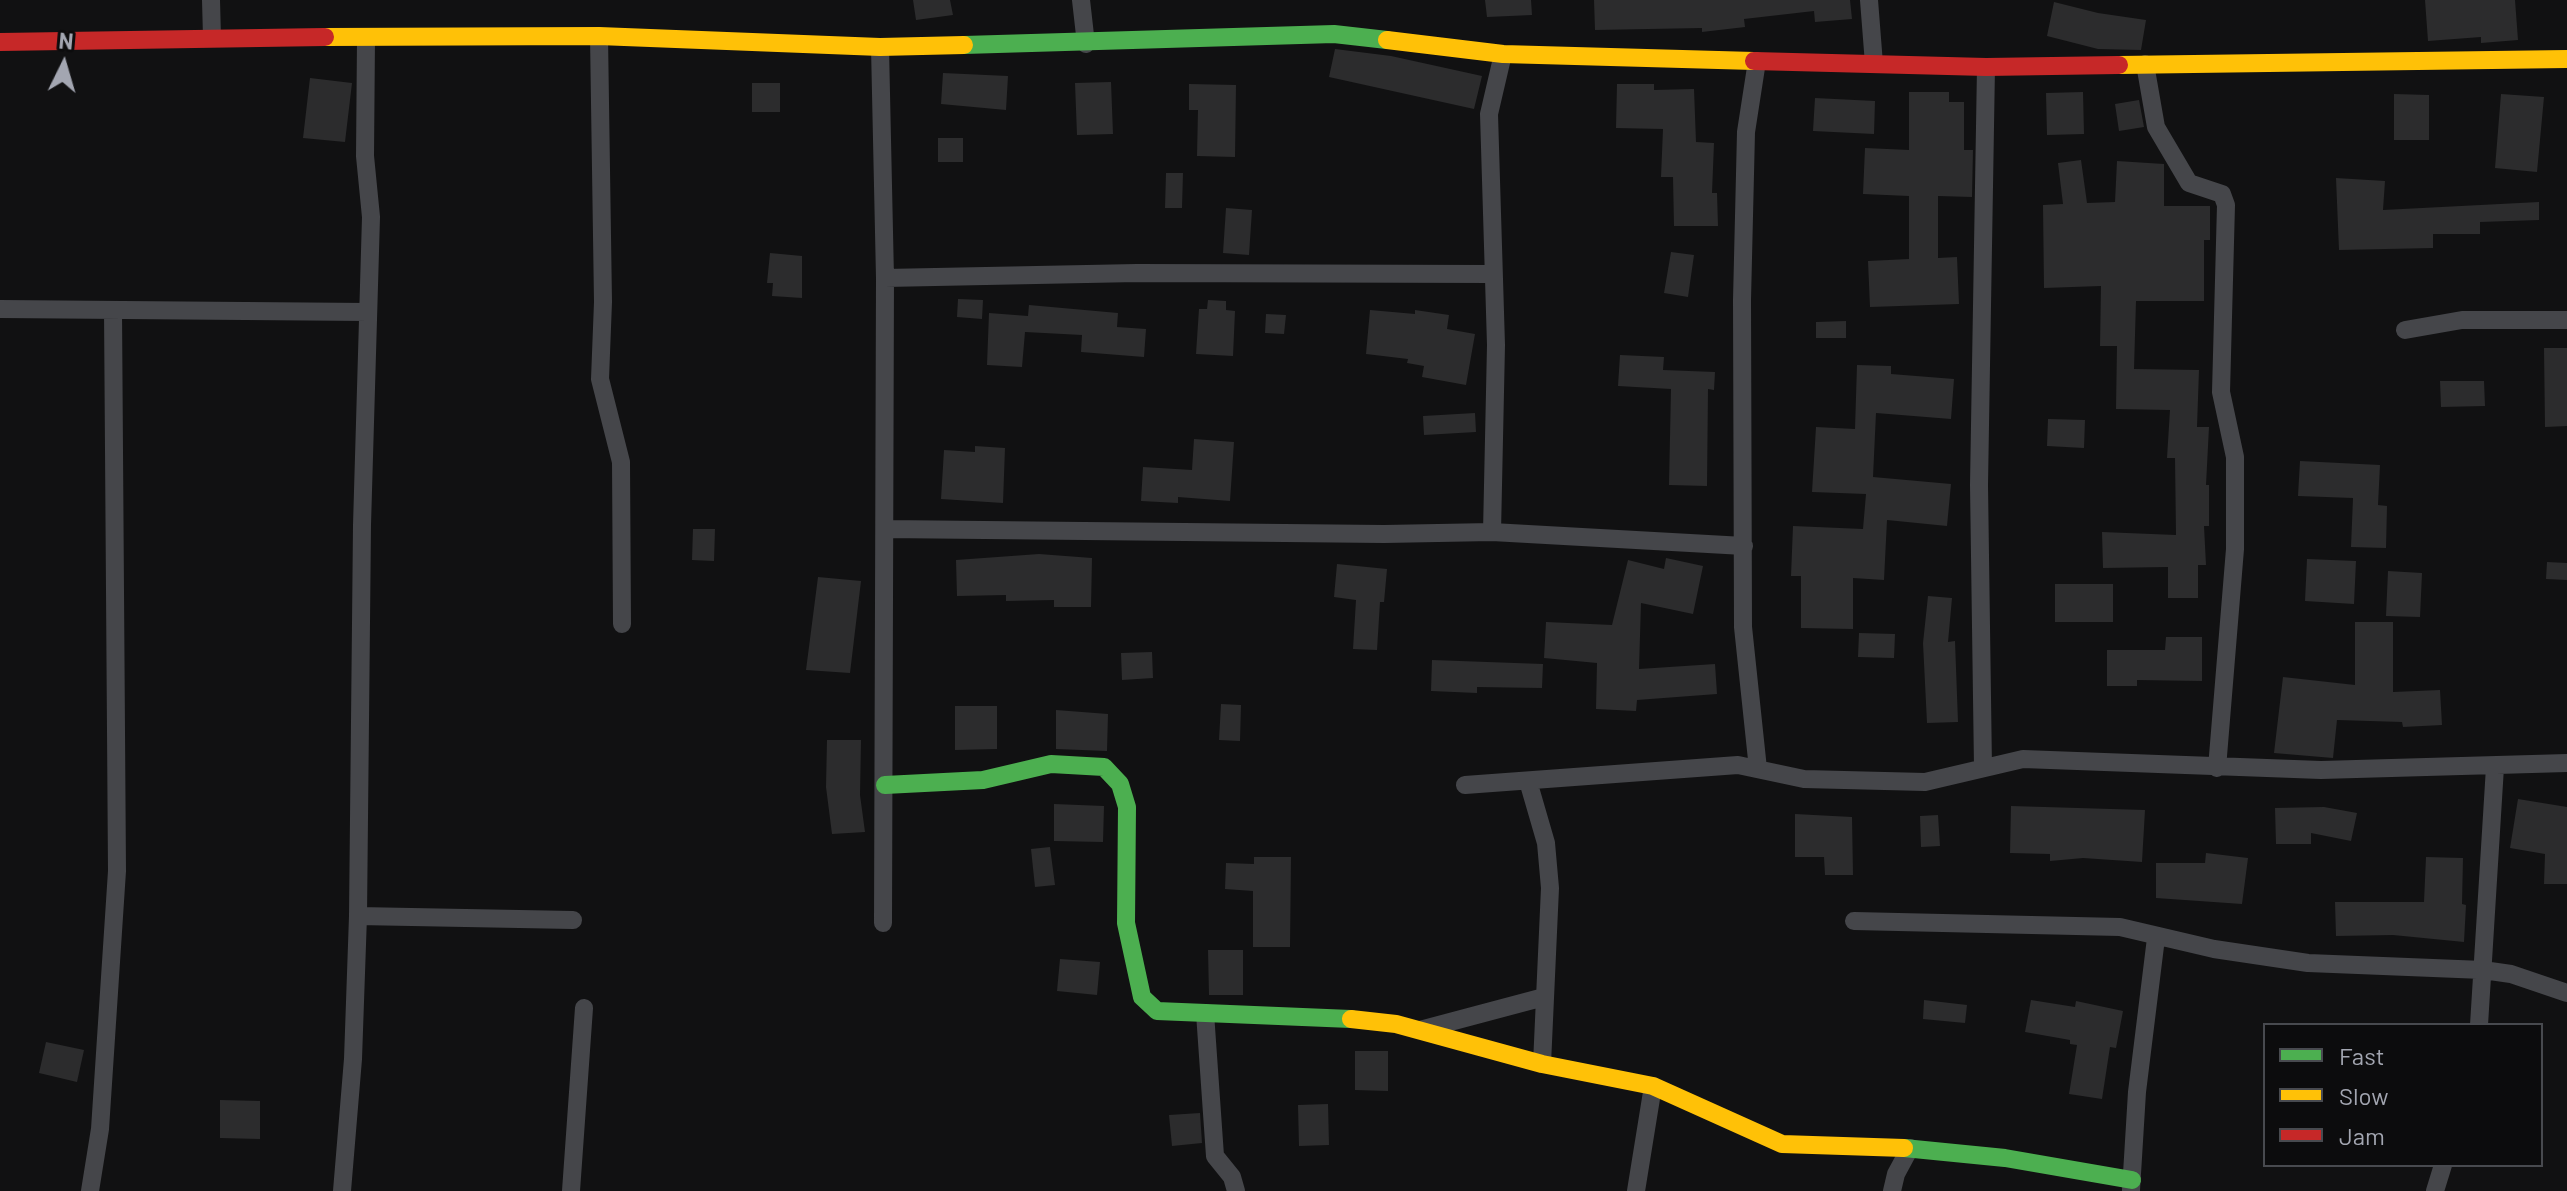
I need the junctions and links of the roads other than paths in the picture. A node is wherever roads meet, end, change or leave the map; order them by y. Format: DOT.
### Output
graph roads {
  1 [pos="211,0"];
  2 [pos="1081,0"];
  3 [pos="1869,0"];
  4 [pos="599,36"];
  5 [pos="212,37"];
  6 [pos="366,39"];
  7 [pos="0,42"];
  8 [pos="1086,44"];
  9 [pos="880,47"];
  10 [pos="1503,54"];
  11 [pos="2567,59"];
  12 [pos="1757,61"];
  13 [pos="1874,64"];
  14 [pos="2145,64"];
  15 [pos="1986,67"];
  16 [pos="1492,274"];
  17 [pos="885,278"];
  18 [pos="0,309"];
  19 [pos="113,310"];
  20 [pos="368,312"];
  21 [pos="2567,320"];
  22 [pos="2405,330"];
  23 [pos="885,529"];
  24 [pos="1492,532"];
  25 [pos="1744,546"];
  26 [pos="622,624"];
  27 [pos="2567,763"];
  28 [pos="2495,767"];
  29 [pos="1983,768"];
  30 [pos="2217,768"];
  31 [pos="1758,769"];
  32 [pos="1528,781"];
  33 [pos="885,785"];
  34 [pos="1465,785"];
  35 [pos="358,916"];
  36 [pos="573,920"];
  37 [pos="1854,921"];
  38 [pos="883,923"];
  39 [pos="2156,938"];
  40 [pos="2483,970"];
  41 [pos="2567,993"];
  42 [pos="1544,997"];
  43 [pos="584,1008"];
  44 [pos="1205,1013"];
  45 [pos="2479,1023"];
  46 [pos="1420,1030"];
  47 [pos="1542,1064"];
  48 [pos="1653,1086"];
  49 [pos="1910,1148"];
  50 [pos="2442,1167"];
  51 [pos="2132,1185"];
  52 [pos="90,1191"];
  53 [pos="342,1191"];
  54 [pos="571,1191"];
  55 [pos="1236,1191"];
  56 [pos="1636,1191"];
  57 [pos="1892,1191"];
  58 [pos="2435,1191"];
  1 -- 5 [label="street"];
  2 -- 8 [label="street"];
  3 -- 13 [label="street"];
  4 -- 6 [label="street"];
  4 -- 9 [label="street"];
  4 -- 26 [label="street"];
  5 -- 6 [label="street"];
  5 -- 7 [label="street"];
  6 -- 20 [label="street"];
  8 -- 9 [label="street"];
  8 -- 10 [label="street"];
  9 -- 17 [label="street"];
  10 -- 12 [label="street"];
  10 -- 16 [label="street"];
  11 -- 14 [label="street"];
  12 -- 13 [label="street"];
  12 -- 25 [label="street"];
  13 -- 15 [label="street"];
  14 -- 15 [label="street"];
  14 -- 30 [label="street"];
  15 -- 29 [label="street"];
  16 -- 17 [label="street"];
  16 -- 24 [label="street"];
  17 -- 23 [label="street"];
  18 -- 19 [label="street"];
  19 -- 20 [label="street"];
  19 -- 52 [label="street"];
  20 -- 35 [label="street"];
  21 -- 22 [label="street"];
  23 -- 24 [label="street"];
  23 -- 33 [label="street"];
  24 -- 25 [label="street"];
  25 -- 31 [label="street"];
  27 -- 28 [label="street"];
  28 -- 30 [label="street"];
  28 -- 40 [label="street"];
  29 -- 30 [label="street"];
  29 -- 31 [label="street"];
  31 -- 32 [label="street"];
  32 -- 34 [label="street"];
  32 -- 42 [label="street"];
  33 -- 38 [label="street"];
  33 -- 44 [label="street"];
  35 -- 36 [label="street"];
  35 -- 53 [label="street"];
  37 -- 39 [label="street"];
  39 -- 40 [label="street"];
  39 -- 51 [label="street"];
  40 -- 41 [label="street"];
  40 -- 45 [label="street"];
  42 -- 46 [label="street"];
  42 -- 47 [label="street"];
  43 -- 54 [label="street"];
  44 -- 46 [label="street"];
  44 -- 55 [label="street"];
  46 -- 47 [label="street"];
  47 -- 48 [label="street"];
  48 -- 49 [label="street"];
  48 -- 56 [label="street"];
  49 -- 51 [label="street"];
  49 -- 57 [label="street"];
  50 -- 58 [label="street"];
}
